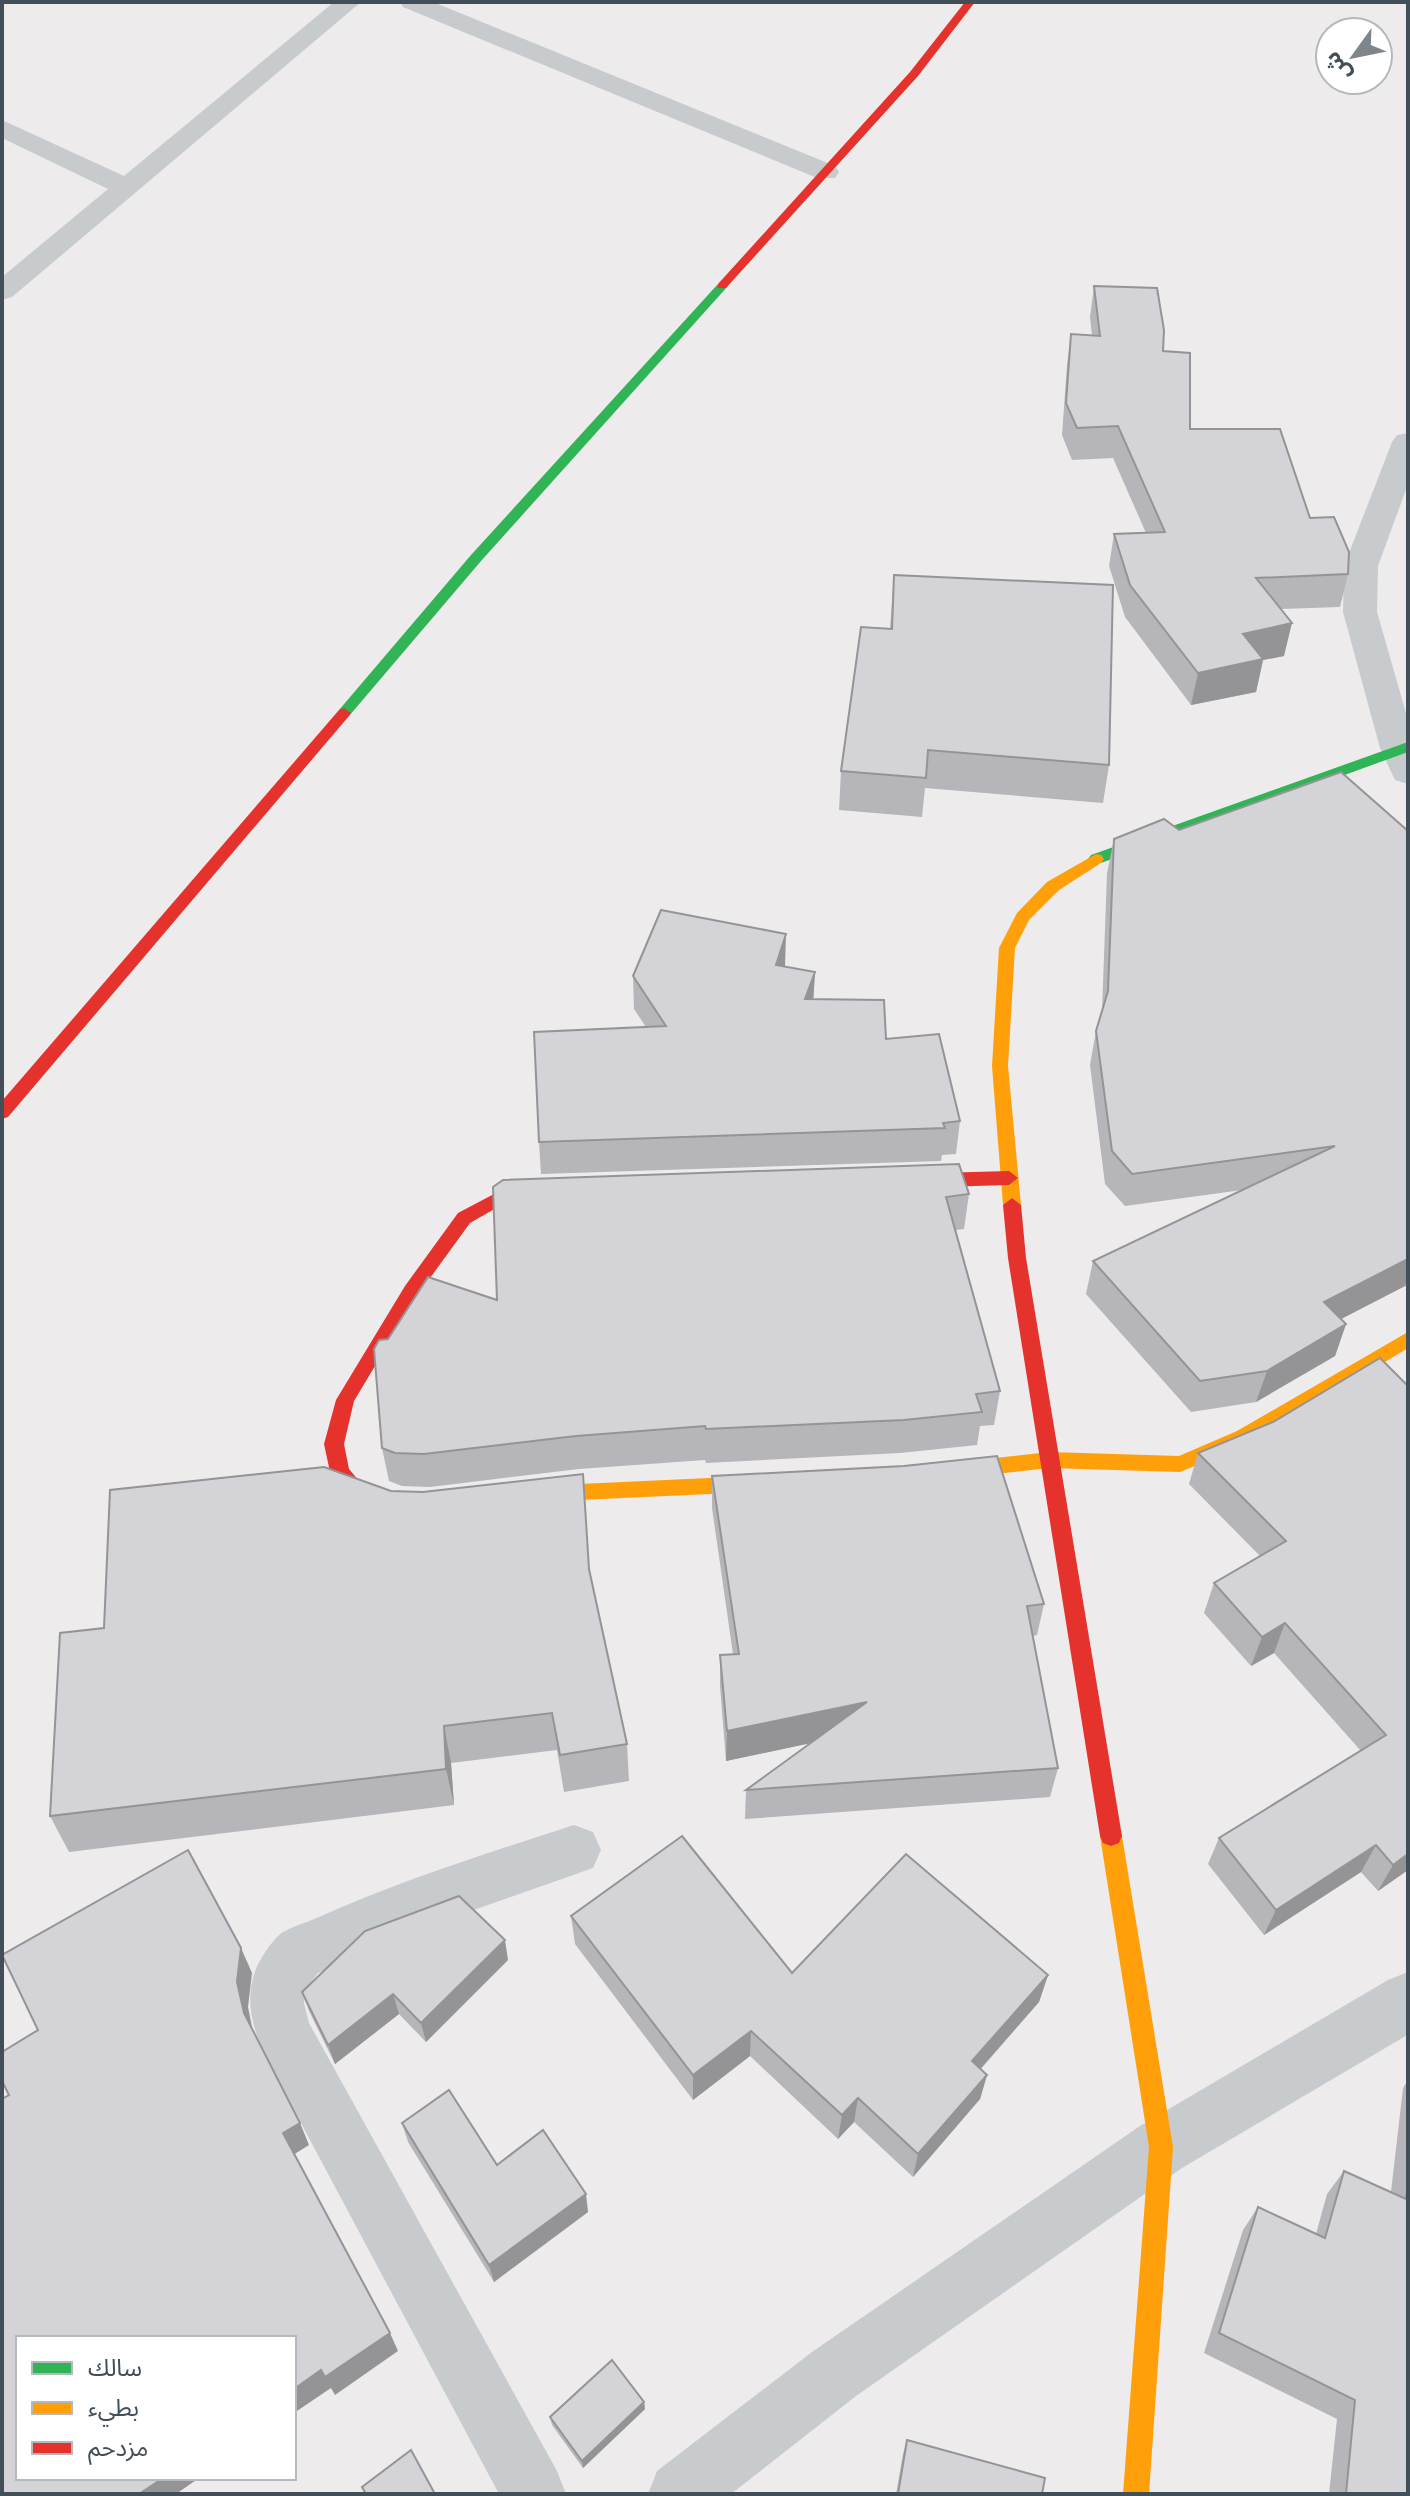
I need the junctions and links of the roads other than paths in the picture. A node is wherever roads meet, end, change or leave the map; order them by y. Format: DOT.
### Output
graph roads {
  1 [pos="349,2"];
  2 [pos="412,2"];
  3 [pos="970,2"];
  4 [pos="2,128"];
  5 [pos="826,172"];
  6 [pos="126,187"];
  7 [pos="2,291"];
  8 [pos="1408,442"];
  9 [pos="1396,512"];
  10 [pos="1405,756"];
  11 [pos="2,1113"];
  12 [pos="1009,1178"];
  13 [pos="884,1182"];
  14 [pos="571,1192"];
  15 [pos="1408,1339"];
  16 [pos="1049,1460"];
  17 [pos="929,1473"];
  18 [pos="793,1482"];
  19 [pos="505,1501"];
  20 [pos="400,1509"];
  21 [pos="574,1850"];
  22 [pos="1408,2000"];
  23 [pos="1161,2147"];
  24 [pos="534,2494"];
  25 [pos="680,2494"];
  26 [pos="1136,2494"];
  1 -- 6 [label="street"];
  2 -- 5 [label="street"];
  3 -- 5 [label="street"];
  4 -- 6 [label="street"];
  5 -- 11 [label="street"];
  6 -- 7 [label="street"];
  8 -- 9 [label="street"];
  9 -- 10 [label="street"];
  10 -- 12 [label="street"];
  12 -- 13 [label="street"];
  12 -- 16 [label="street"];
  14 -- 20 [label="street"];
  15 -- 16 [label="street"];
  16 -- 17 [label="street"];
  16 -- 23 [label="street"];
  18 -- 19 [label="street"];
  21 -- 24 [label="street"];
  22 -- 23 [label="street"];
  23 -- 25 [label="street"];
  23 -- 26 [label="street"];
}
